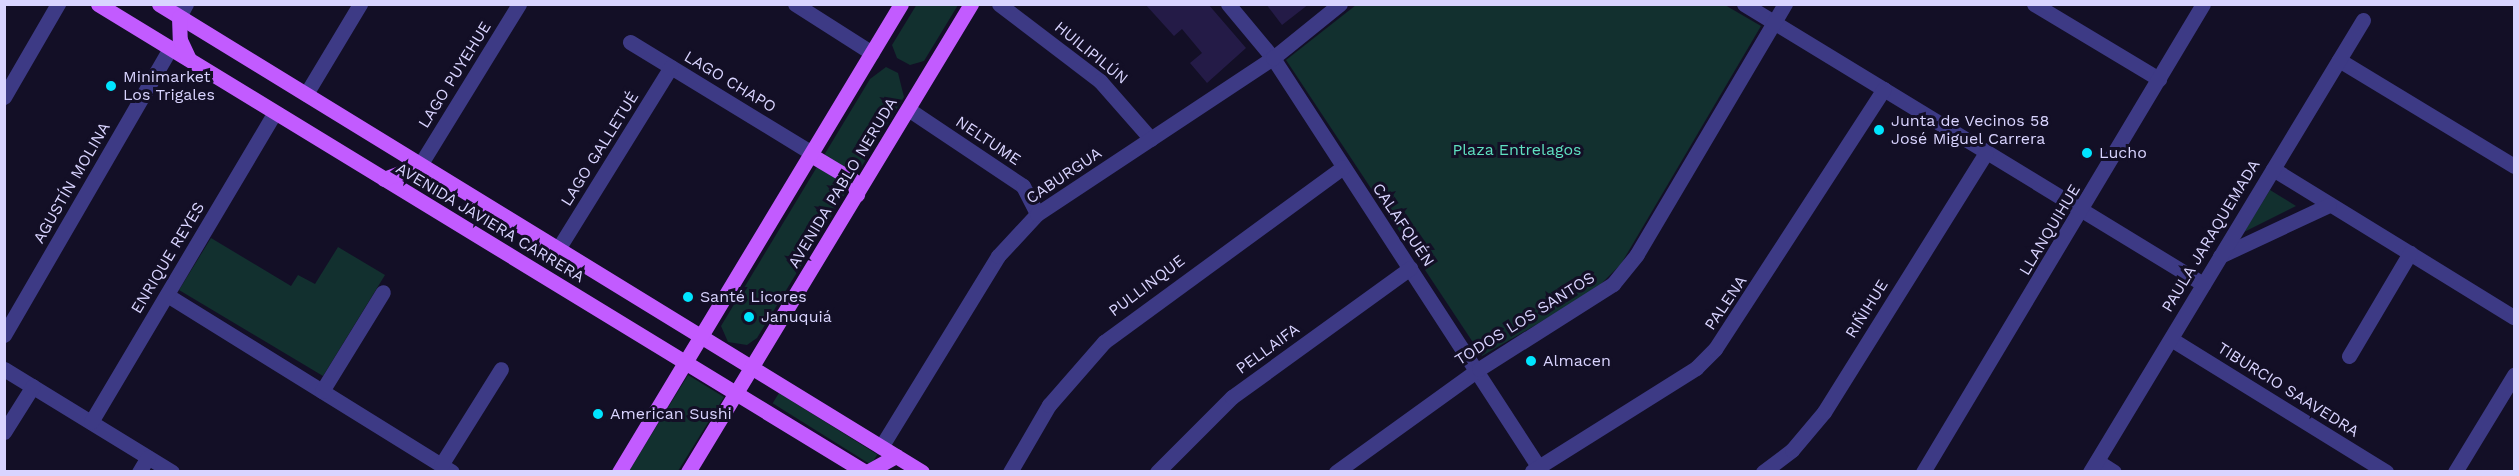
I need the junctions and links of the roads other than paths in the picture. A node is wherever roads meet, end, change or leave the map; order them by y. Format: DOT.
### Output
graph roads {
  1 [pos="58,4"];
  2 [pos="98,4"];
  3 [pos="159,4"];
  4 [pos="360,4"];
  5 [pos="519,4"];
  6 [pos="795,4"];
  7 [pos="902,4"];
  8 [pos="971,4"];
  9 [pos="999,4"];
  10 [pos="1228,4"];
  11 [pos="1340,4"];
  12 [pos="1744,4"];
  13 [pos="1785,4"];
  14 [pos="2034,4"];
  15 [pos="2203,4"];
  16 [pos="183,10"];
  17 [pos="2363,20"];
  18 [pos="1774,22"];
  19 [pos="630,42"];
  20 [pos="170,49"];
  21 [pos="872,53"];
  22 [pos="1273,58"];
  23 [pos="2339,60"];
  24 [pos="193,63"];
  25 [pos="671,67"];
  26 [pos="2159,79"];
  27 [pos="1884,89"];
  28 [pos="306,94"];
  29 [pos="4,97"];
  30 [pos="908,109"];
  31 [pos="275,112"];
  32 [pos="1151,139"];
  33 [pos="1986,153"];
  34 [pos="811,154"];
  35 [pos="420,165"];
  36 [pos="2514,166"];
  37 [pos="1343,167"];
  38 [pos="2273,169"];
  39 [pos="384,179"];
  40 [pos="857,194"];
  41 [pos="2329,205"];
  42 [pos="2083,211"];
  43 [pos="1037,214"];
  44 [pos="558,249"];
  45 [pos="2410,253"];
  46 [pos="2220,256"];
  47 [pos="1410,268"];
  48 [pos="2204,284"];
  49 [pos="383,292"];
  50 [pos="167,295"];
  51 [pos="2514,317"];
  52 [pos="4,335"];
  53 [pos="702,337"];
  54 [pos="2171,339"];
  55 [pos="2349,356"];
  56 [pos="686,363"];
  57 [pos="752,367"];
  58 [pos="4,369"];
  59 [pos="501,369"];
  60 [pos="1479,369"];
  61 [pos="2514,375"];
  62 [pos="33,386"];
  63 [pos="322,391"];
  64 [pos="736,393"];
  65 [pos="91,422"];
  66 [pos="4,432"];
  67 [pos="881,447"];
  68 [pos="896,456"];
  69 [pos="148,457"];
  70 [pos="2094,466"];
  71 [pos="447,468"];
  72 [pos="1537,470"];
  73 [pos="139,471"];
  74 [pos="172,471"];
  75 [pos="619,471"];
  76 [pos="688,471"];
  77 [pos="866,471"];
  78 [pos="922,471"];
  79 [pos="1010,471"];
  80 [pos="1157,471"];
  81 [pos="1336,471"];
  82 [pos="1763,471"];
  83 [pos="1923,471"];
  84 [pos="2114,471"];
  85 [pos="2386,471"];
  86 [pos="2455,471"];
  1 -- 29 [label="street"];
  2 -- 20 [label="main road, AVENIDA JAVIERA CARRERA"];
  3 -- 16 [label="main road, AVENIDA JAVIERA CARRERA"];
  4 -- 28 [label="street"];
  5 -- 35 [label="street, LAGO PUYEHUE"];
  6 -- 21 [label="street"];
  7 -- 21 [label="main road"];
  8 -- 30 [label="main road, AVENIDA PABLO NERUDA"];
  9 -- 32 [label="street, HUILIPILÚN"];
  10 -- 22 [label="street, CALAFQUÉN"];
  11 -- 22 [label="street, CABURGUA"];
  12 -- 18 [label="street"];
  13 -- 18 [label="street, TODOS LOS SANTOS"];
  14 -- 26 [label="street"];
  15 -- 26 [label="street, LLANQUIHUE"];
  16 -- 24 [label="main road"];
  16 -- 28 [label="main road, AVENIDA JAVIERA CARRERA"];
  17 -- 23 [label="street, PAULA JARAQUEMADA"];
  18 -- 27 [label="street"];
  18 -- 60 [label="street, TODOS LOS SANTOS"];
  19 -- 25 [label="street, LAGO CHAPO"];
  20 -- 24 [label="main road, AVENIDA JAVIERA CARRERA"];
  20 -- 52 [label="street, AGUSTÍN MOLINA"];
  21 -- 34 [label="main road"];
  22 -- 32 [label="street, CABURGUA"];
  22 -- 37 [label="street, CALAFQUÉN"];
  23 -- 36 [label="street"];
  23 -- 38 [label="street, PAULA JARAQUEMADA"];
  24 -- 31 [label="main road, AVENIDA JAVIERA CARRERA"];
  25 -- 34 [label="street, LAGO CHAPO"];
  25 -- 44 [label="street, LAGO GALLETUÉ"];
  26 -- 42 [label="street, LLANQUIHUE"];
  27 -- 33 [label="street"];
  27 -- 72 [label="street, PALENA"];
  28 -- 35 [label="main road, AVENIDA JAVIERA CARRERA"];
  30 -- 40 [label="main road, AVENIDA PABLO NERUDA"];
  30 -- 43 [label="street, NELTUME"];
  31 -- 39 [label="main road, AVENIDA JAVIERA CARRERA"];
  31 -- 50 [label="street, ENRIQUE REYES"];
  32 -- 43 [label="street, CABURGUA"];
  33 -- 42 [label="street"];
  33 -- 82 [label="street, RIÑIHUE"];
  34 -- 40 [label="main road"];
  34 -- 53 [label="main road"];
  35 -- 39 [label="main road"];
  35 -- 44 [label="main road, AVENIDA JAVIERA CARRERA"];
  37 -- 47 [label="street, CALAFQUÉN"];
  37 -- 79 [label="street, PULLINQUE"];
  38 -- 41 [label="street"];
  38 -- 46 [label="street, PAULA JARAQUEMADA"];
  39 -- 56 [label="main road, AVENIDA JAVIERA CARRERA"];
  40 -- 57 [label="main road, AVENIDA PABLO NERUDA"];
  41 -- 45 [label="street"];
  41 -- 46 [label="street"];
  42 -- 48 [label="street"];
  42 -- 83 [label="street, LLANQUIHUE"];
  43 -- 67 [label="street, CABURGUA"];
  44 -- 53 [label="main road, AVENIDA JAVIERA CARRERA"];
  45 -- 51 [label="street"];
  45 -- 55 [label="street"];
  46 -- 48 [label="street, PAULA JARAQUEMADA"];
  47 -- 60 [label="street, CALAFQUÉN"];
  47 -- 80 [label="street, PELLAIFA"];
  48 -- 54 [label="street, PAULA JARAQUEMADA"];
  49 -- 63 [label="street"];
  50 -- 63 [label="street"];
  50 -- 65 [label="street, ENRIQUE REYES"];
  53 -- 56 [label="main road"];
  53 -- 57 [label="main road, AVENIDA JAVIERA CARRERA"];
  54 -- 70 [label="street, PAULA JARAQUEMADA"];
  54 -- 85 [label="street, TIBURCIO SAAVEDRA"];
  56 -- 64 [label="main road, AVENIDA JAVIERA CARRERA"];
  56 -- 75 [label="main road"];
  57 -- 64 [label="main road, AVENIDA PABLO NERUDA"];
  57 -- 67 [label="main road, AVENIDA JAVIERA CARRERA"];
  58 -- 62 [label="street"];
  59 -- 71 [label="street"];
  60 -- 72 [label="street, CALAFQUÉN"];
  60 -- 81 [label="street, TODOS LOS SANTOS"];
  61 -- 86 [label="street"];
  62 -- 65 [label="street"];
  62 -- 66 [label="street"];
  63 -- 71 [label="street"];
  64 -- 76 [label="main road, AVENIDA PABLO NERUDA"];
  64 -- 77 [label="main road, AVENIDA JAVIERA CARRERA"];
  65 -- 69 [label="street"];
  67 -- 68 [label="main road, AVENIDA JAVIERA CARRERA"];
  68 -- 77 [label="main road"];
  68 -- 78 [label="main road, AVENIDA JAVIERA CARRERA"];
  69 -- 73 [label="street"];
  69 -- 74 [label="street"];
  70 -- 84 [label="street"];
}
